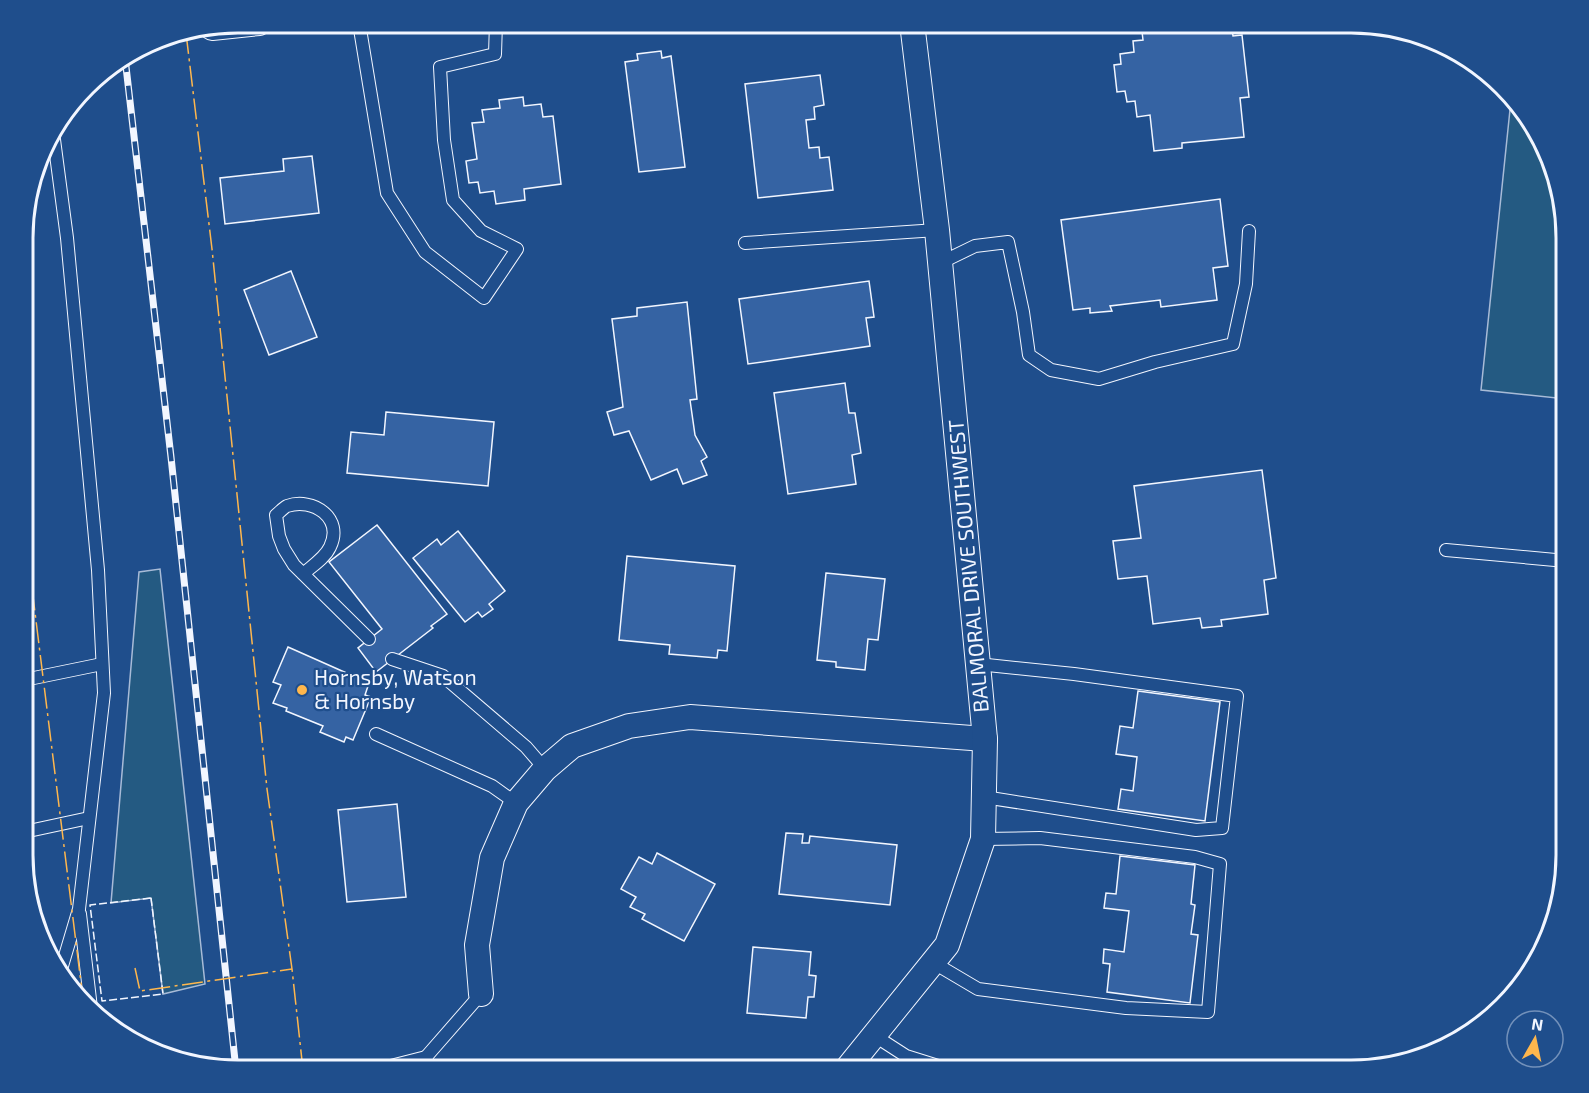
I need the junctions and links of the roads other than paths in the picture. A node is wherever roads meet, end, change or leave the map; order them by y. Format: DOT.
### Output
graph roads {
  1 [pos="361,33"];
  2 [pos="496,33"];
  3 [pos="913,33"];
  4 [pos="55,146"];
  5 [pos="937,230"];
  6 [pos="1249,231"];
  7 [pos="745,243"];
  8 [pos="940,262"];
  9 [pos="1446,549"];
  10 [pos="1556,560"];
  11 [pos="303,574"];
  12 [pos="369,639"];
  13 [pos="392,659"];
  14 [pos="102,664"];
  15 [pos="978,664"];
  16 [pos="33,678"];
  17 [pos="376,734"];
  18 [pos="985,739"];
  19 [pos="545,769"];
  20 [pos="984,797"];
  21 [pos="516,803"];
  22 [pos="89,818"];
  23 [pos="33,830"];
  24 [pos="983,839"];
  25 [pos="79,909"];
  26 [pos="63,961"];
  27 [pos="934,963"];
  28 [pos="481,994"];
  29 [pos="90,996"];
  30 [pos="875,1036"];
  31 [pos="426,1057"];
  32 [pos="414,1060"];
  33 [pos="427,1060"];
  34 [pos="855,1060"];
  35 [pos="919,1060"];
  1 -- 2 [label="lane"];
  3 -- 5 [label="street, BALMORAL DRIVE SOUTHWEST"];
  4 -- 14 [label="lane"];
  5 -- 7 [label="lane"];
  5 -- 8 [label="street, BALMORAL DRIVE SOUTHWEST"];
  6 -- 8 [label="lane"];
  8 -- 15 [label="street, BALMORAL DRIVE SOUTHWEST"];
  9 -- 10 [label="lane"];
  11 -- 11 [label="lane"];
  11 -- 12 [label="lane"];
  13 -- 19 [label="lane"];
  14 -- 16 [label="lane"];
  14 -- 22 [label="lane"];
  15 -- 18 [label="street, BALMORAL DRIVE SOUTHWEST"];
  15 -- 20 [label="lane"];
  17 -- 21 [label="lane"];
  18 -- 19 [label="street"];
  18 -- 20 [label="street, BALMORAL DRIVE SOUTHWEST"];
  19 -- 21 [label="street"];
  20 -- 24 [label="street, BALMORAL DRIVE SOUTHWEST"];
  21 -- 28 [label="street"];
  22 -- 23 [label="lane"];
  22 -- 25 [label="lane"];
  24 -- 27 [label="street, BALMORAL DRIVE SOUTHWEST"];
  24 -- 27 [label="lane"];
  25 -- 26 [label="lane"];
  25 -- 29 [label="lane"];
  27 -- 30 [label="street, BALMORAL DRIVE SOUTHWEST"];
  28 -- 31 [label="lane"];
  30 -- 34 [label="street, BALMORAL DRIVE SOUTHWEST"];
  30 -- 35 [label="lane"];
  31 -- 32 [label="lane"];
  31 -- 33 [label="lane"];
}
